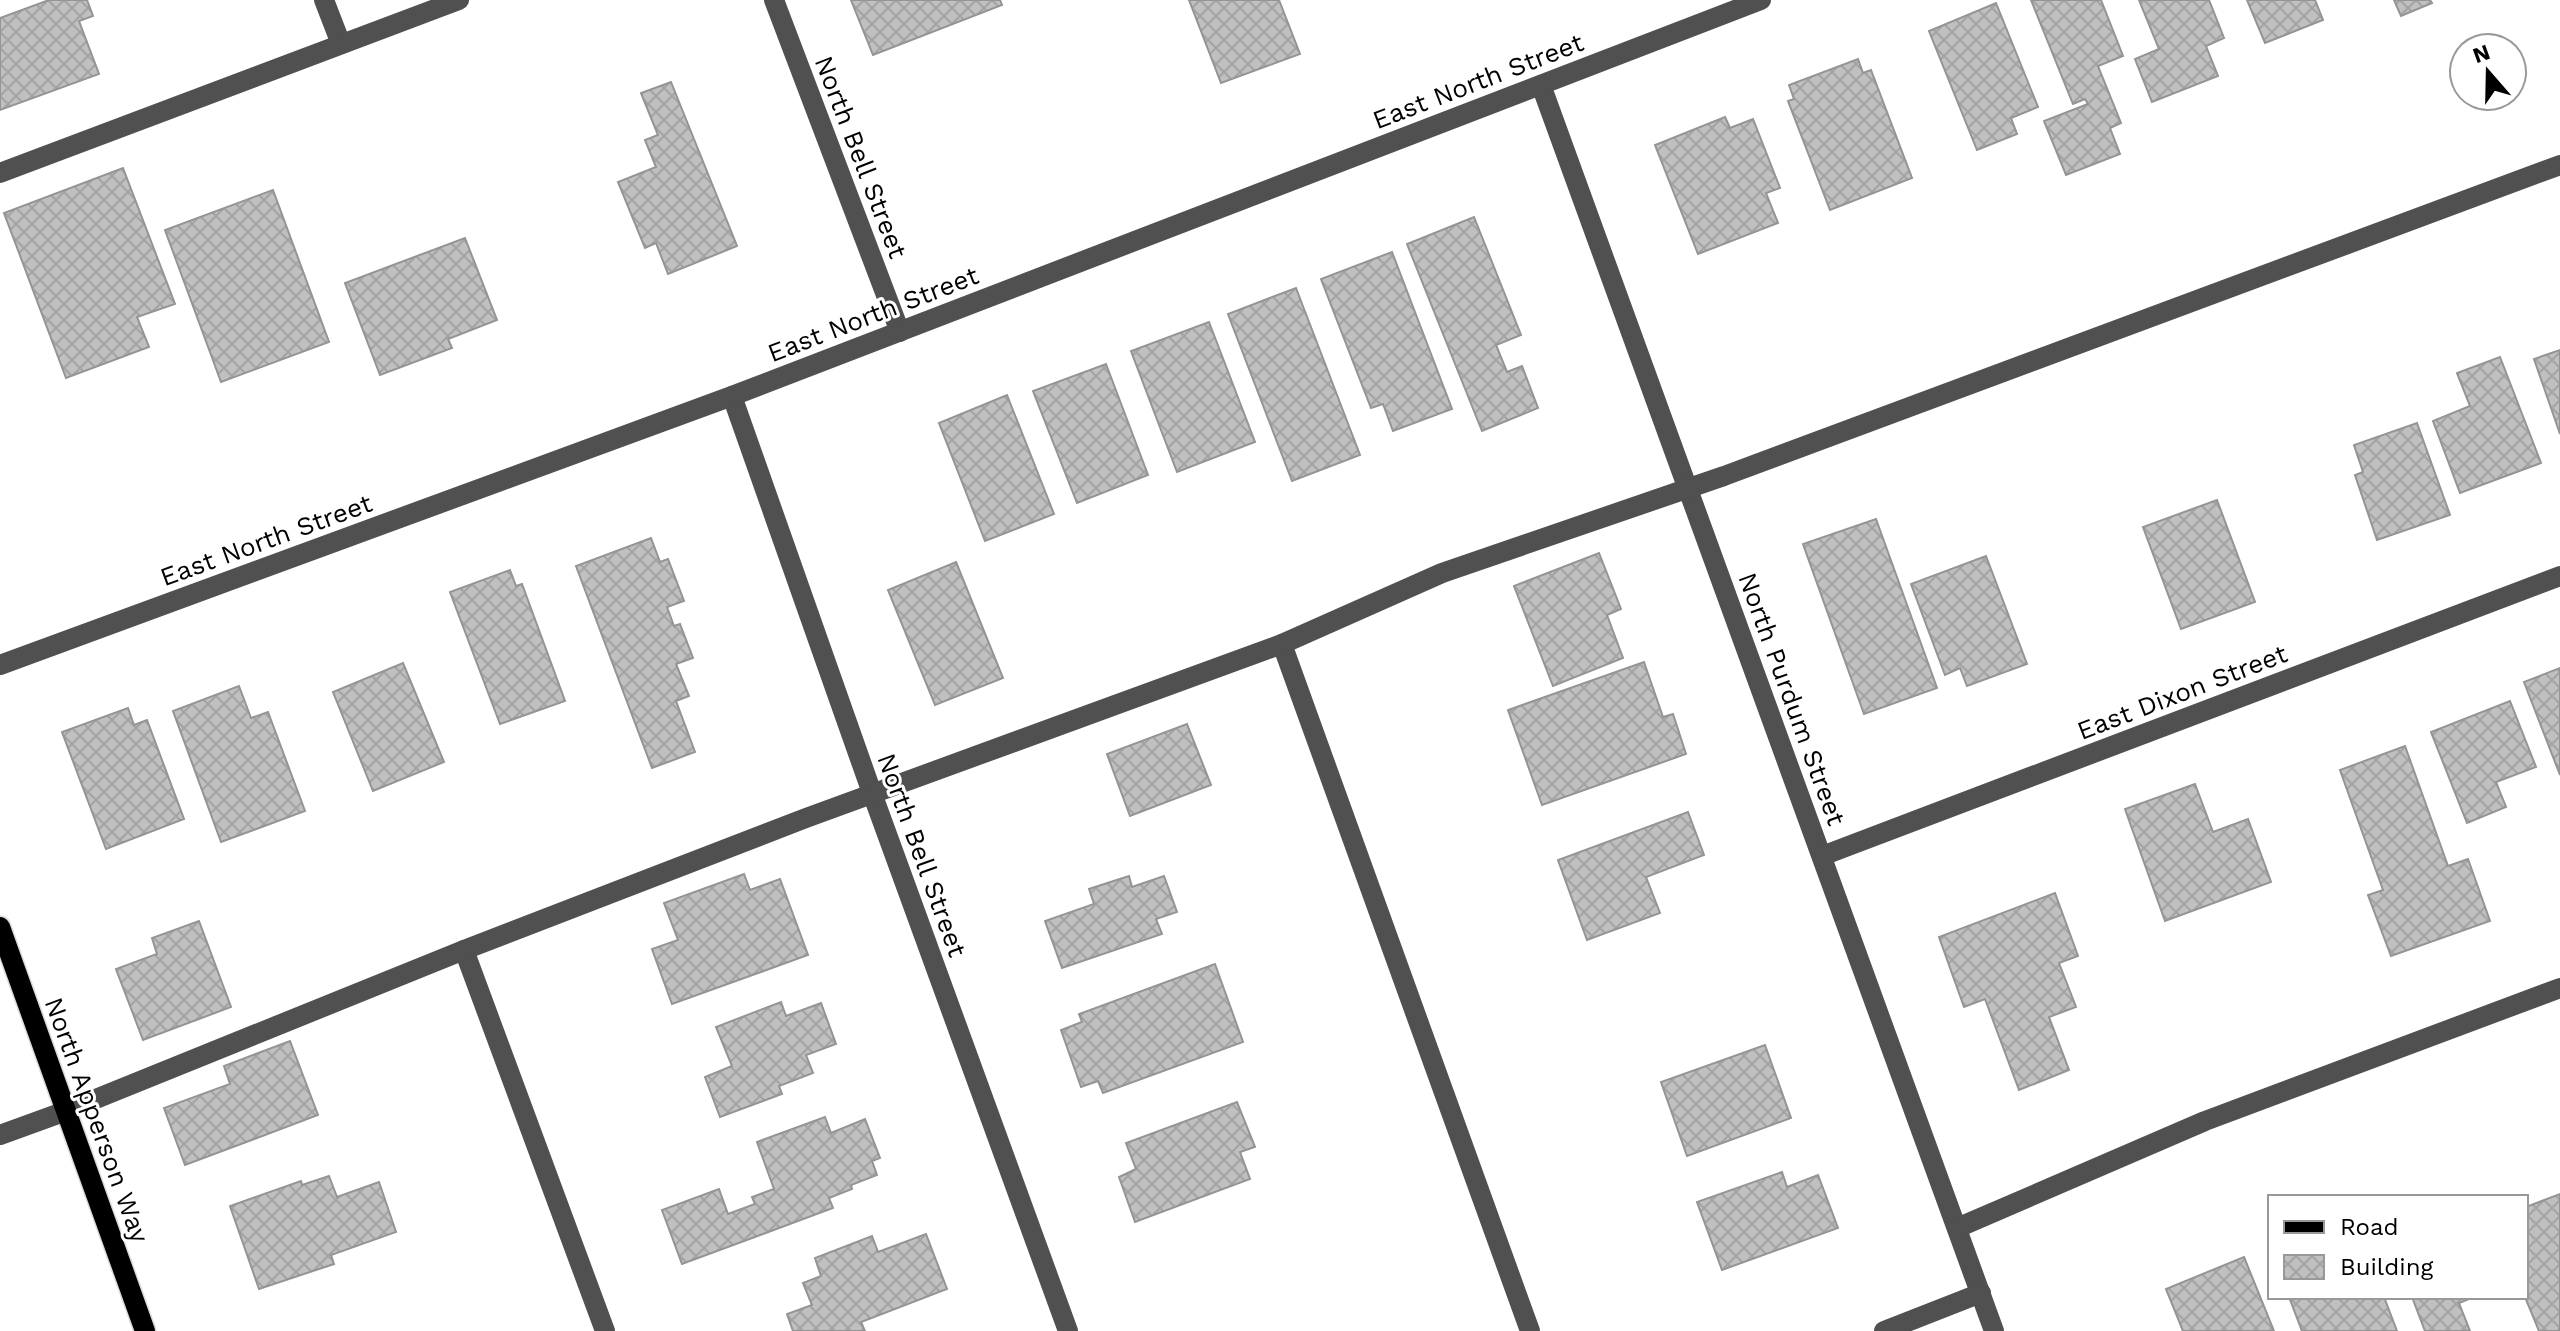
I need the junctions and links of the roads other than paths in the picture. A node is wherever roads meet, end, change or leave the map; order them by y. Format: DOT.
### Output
graph roads {
  1 [pos="324,0"];
  2 [pos="459,0"];
  3 [pos="774,0"];
  4 [pos="1761,0"];
  5 [pos="1709,9"];
  6 [pos="341,44"];
  7 [pos="1541,85"];
  8 [pos="2560,165"];
  9 [pos="0,173"];
  10 [pos="900,332"];
  11 [pos="732,396"];
  12 [pos="1687,489"];
  13 [pos="2560,576"];
  14 [pos="1282,644"];
  15 [pos="0,665"];
  16 [pos="872,793"];
  17 [pos="1822,856"];
  18 [pos="0,927"];
  19 [pos="464,950"];
  20 [pos="2560,988"];
  21 [pos="66,1111"];
  22 [pos="0,1135"];
  23 [pos="1957,1228"];
  24 [pos="1981,1293"];
  25 [pos="145,1331"];
  26 [pos="605,1331"];
  27 [pos="1068,1331"];
  28 [pos="1530,1331"];
  29 [pos="1884,1331"];
  30 [pos="1994,1331"];
  1 -- 6 [label="street"];
  2 -- 6 [label="street"];
  3 -- 10 [label="street, North Bell Street"];
  4 -- 5 [label="street, East North Street"];
  5 -- 7 [label="street, East North Street"];
  6 -- 9 [label="street"];
  7 -- 10 [label="street, East North Street"];
  7 -- 12 [label="street, North Purdum Street"];
  8 -- 12 [label="street"];
  10 -- 11 [label="street, East North Street"];
  11 -- 15 [label="street, East North Street"];
  11 -- 16 [label="street, North Bell Street"];
  12 -- 14 [label="street"];
  12 -- 17 [label="street, North Purdum Street"];
  13 -- 17 [label="street, East Dixon Street"];
  14 -- 16 [label="street"];
  14 -- 28 [label="street"];
  16 -- 19 [label="street"];
  16 -- 27 [label="street, North Bell Street"];
  17 -- 23 [label="street, North Purdum Street"];
  18 -- 21 [label="main road, North Apperson Way"];
  19 -- 21 [label="street"];
  19 -- 26 [label="street"];
  20 -- 23 [label="street"];
  21 -- 22 [label="street"];
  21 -- 25 [label="main road, North Apperson Way"];
  23 -- 24 [label="street, North Purdum Street"];
  24 -- 29 [label="street"];
  24 -- 30 [label="street, North Purdum Street"];
}
